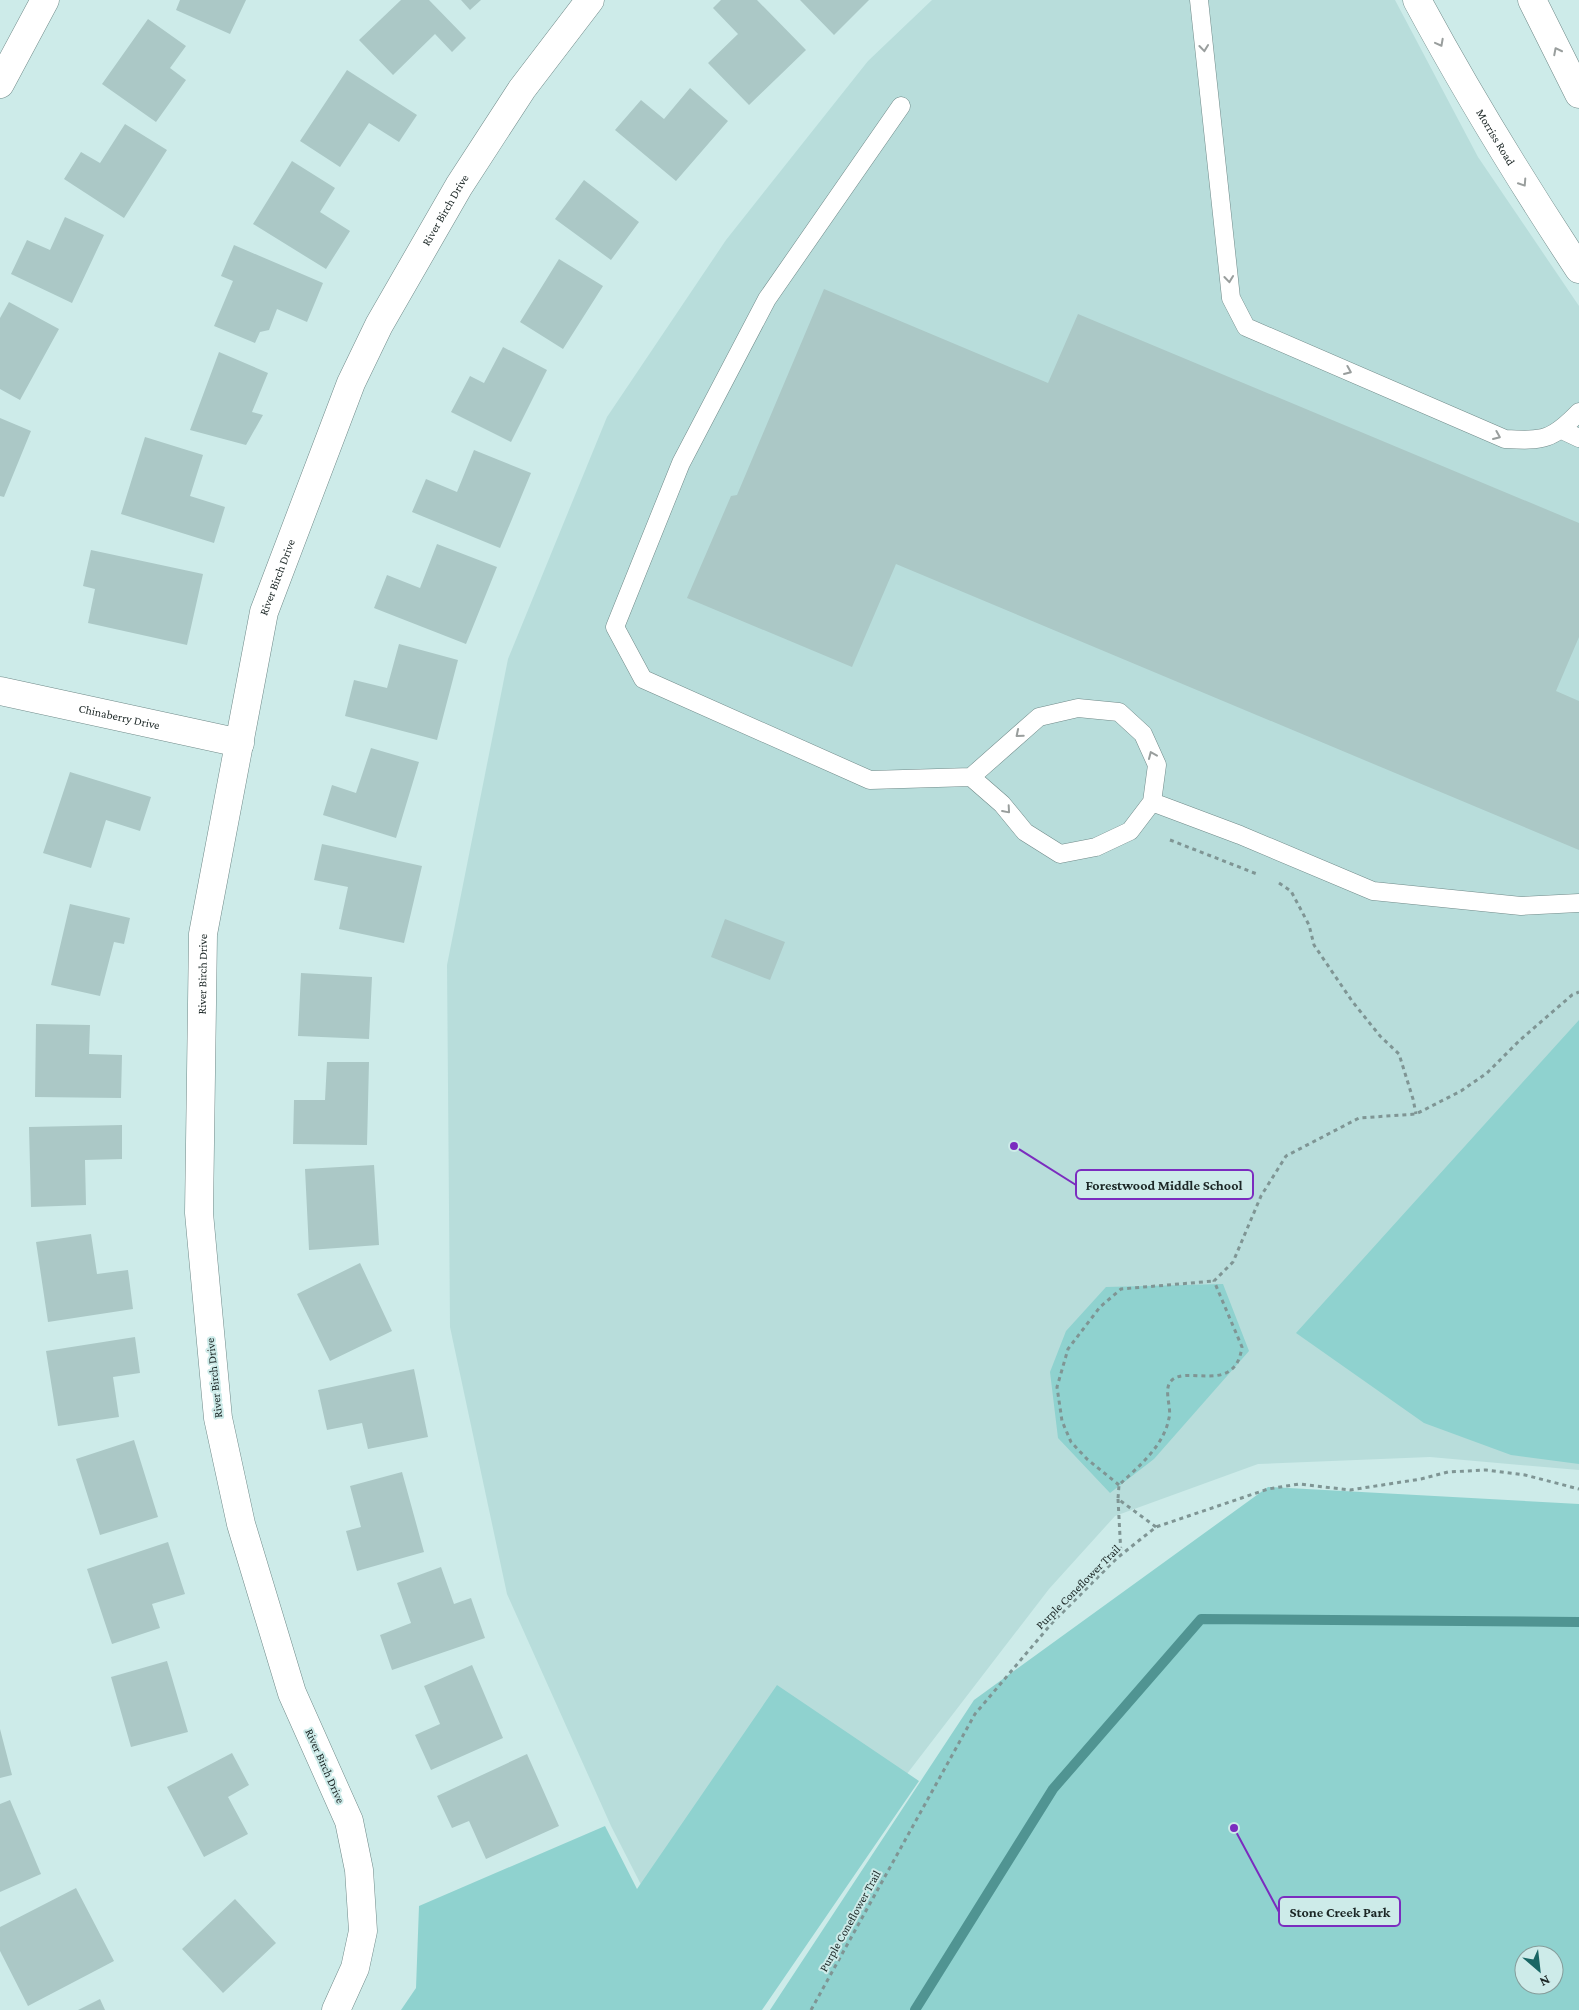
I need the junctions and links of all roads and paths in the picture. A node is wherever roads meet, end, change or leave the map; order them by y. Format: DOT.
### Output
graph roads {
  1 [pos="45,0"];
  2 [pos="590,0"];
  3 [pos="1199,0"];
  4 [pos="1417,0"];
  5 [pos="1539,2"];
  6 [pos="0,84"];
  7 [pos="1579,94"];
  8 [pos="901,106"];
  9 [pos="1579,269"];
  10 [pos="1579,412"];
  11 [pos="1562,430"];
  12 [pos="1579,438"];
  13 [pos="0,691"];
  14 [pos="240,744"];
  15 [pos="971,777"];
  16 [pos="1152,802"];
  17 [pos="1136,823"];
  18 [pos="1263,876"];
  19 [pos="1278,882"];
  20 [pos="1579,903"];
  21 [pos="1579,992"];
  22 [pos="1416,1114"];
  23 [pos="1214,1281"];
  24 [pos="1119,1485"];
  25 [pos="1579,1489"];
  26 [pos="1118,1499"];
  27 [pos="1156,1527"];
  28 [pos="1121,1555"];
  29 [pos="336,2010"];
  30 [pos="811,2010"];
  1 -- 6 [label="street"];
  2 -- 14 [label="street, River Birch Drive"];
  3 -- 11 [label="lane, one-way"];
  4 -- 9 [label="street, Morriss Road, one-way"];
  7 -- 5 [label="street, one-way"];
  8 -- 15 [label="lane"];
  10 -- 11 [label="lane"];
  11 -- 12 [label="lane"];
  13 -- 14 [label="street, Chinaberry Drive"];
  14 -- 29 [label="street, River Birch Drive"];
  16 -- 15 [label="lane, one-way"];
  15 -- 17 [label="lane, one-way"];
  16 -- 17 [label="lane"];
  16 -- 20 [label="lane"];
  17 -- 18 [label="path"];
  19 -- 22 [label="path"];
  21 -- 22 [label="path"];
  22 -- 23 [label="path"];
  23 -- 24 [label="path"];
  23 -- 24 [label="path"];
  24 -- 26 [label="path"];
  25 -- 27 [label="path, Purple Coneflower Trail"];
  26 -- 27 [label="path"];
  26 -- 28 [label="path"];
  27 -- 28 [label="path, Purple Coneflower Trail"];
  28 -- 30 [label="path, Purple Coneflower Trail"];
}
